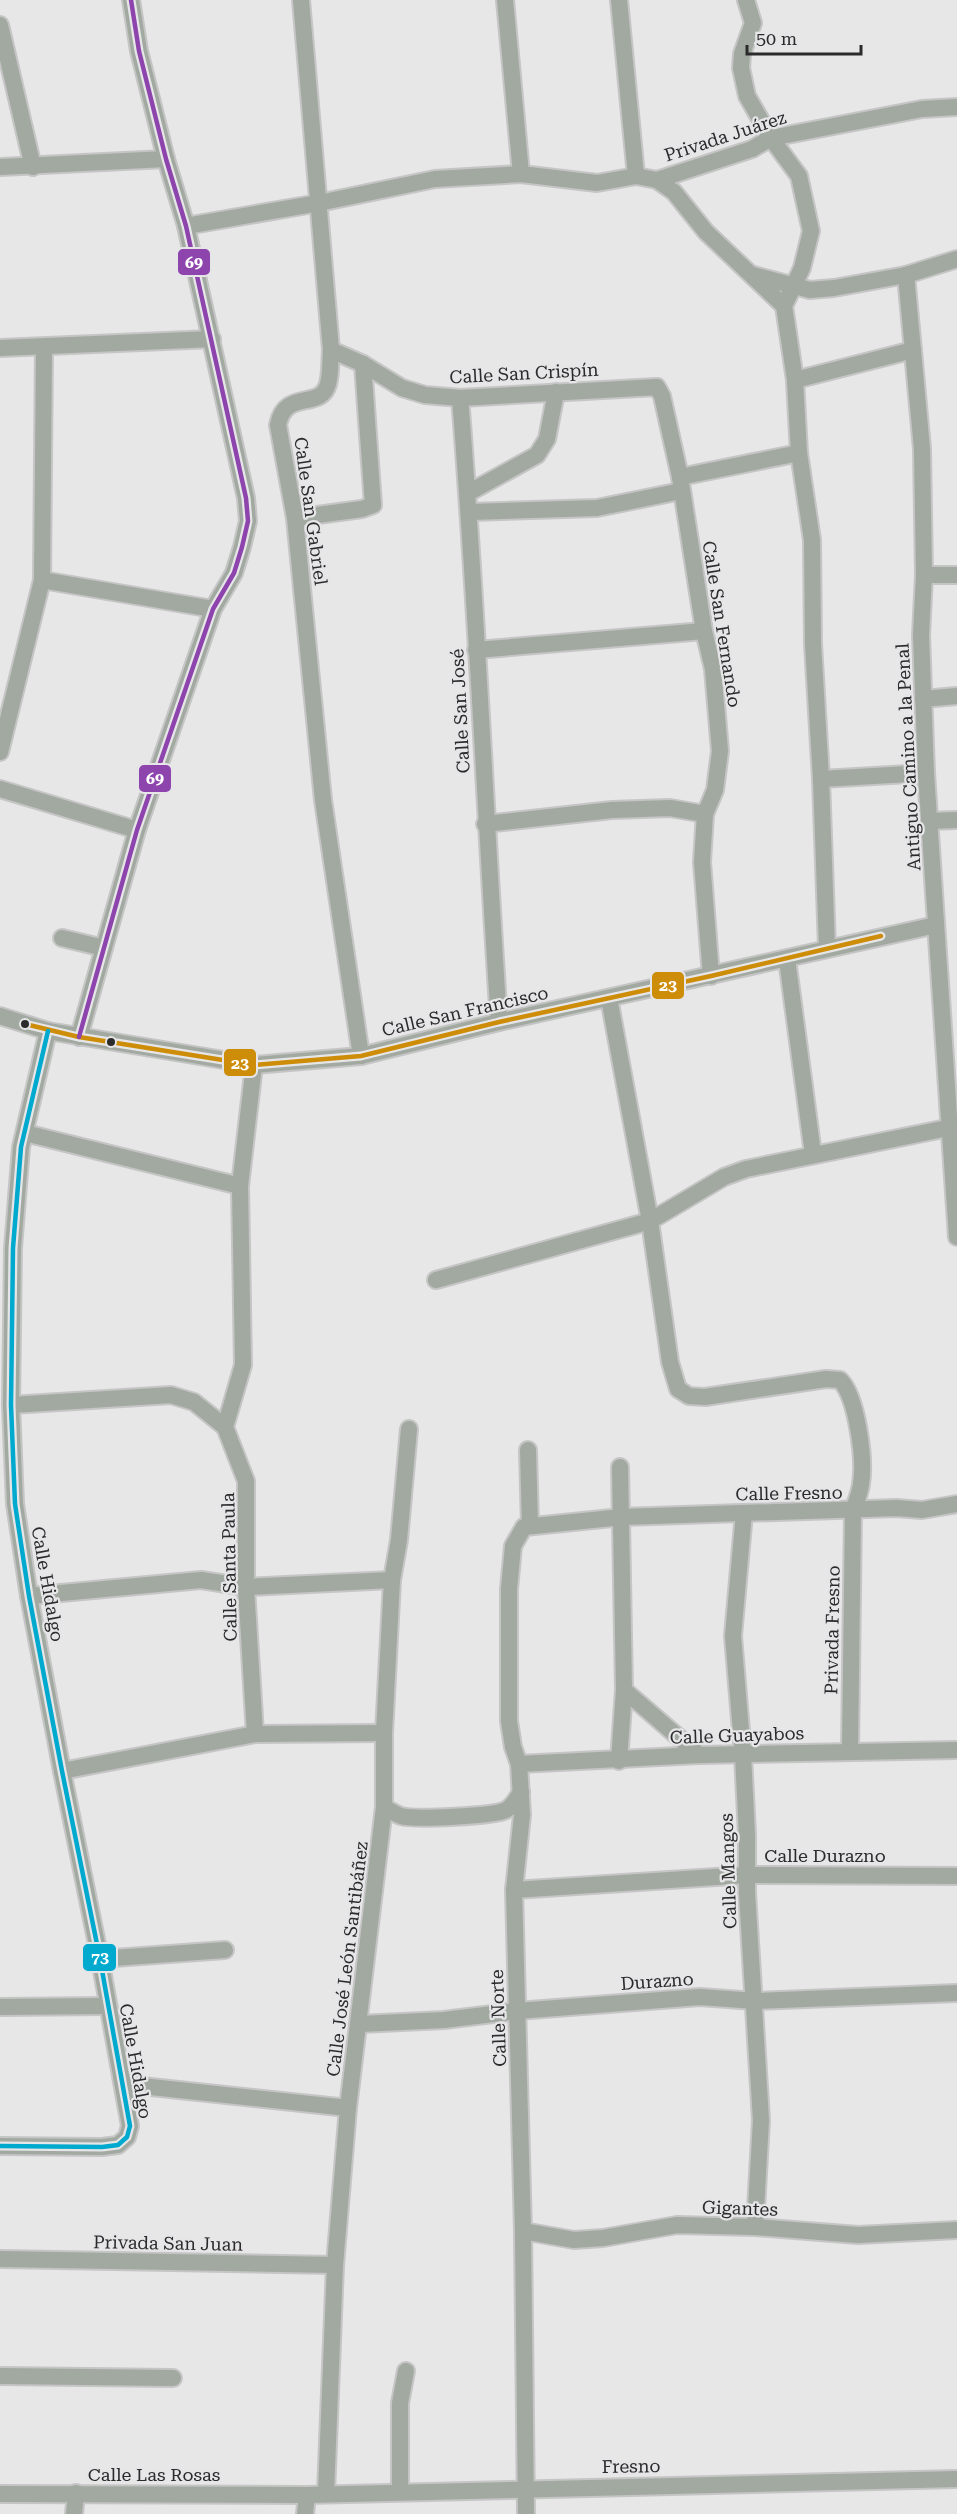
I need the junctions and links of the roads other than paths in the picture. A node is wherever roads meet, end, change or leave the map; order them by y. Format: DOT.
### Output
graph roads {
  1 [pos="131,0"];
  2 [pos="301,0"];
  3 [pos="505,0"];
  4 [pos="619,0"];
  5 [pos="746,0"];
  6 [pos="0,26"];
  7 [pos="957,107"];
  8 [pos="771,138"];
  9 [pos="166,159"];
  10 [pos="0,167"];
  11 [pos="33,167"];
  12 [pos="521,174"];
  13 [pos="636,176"];
  14 [pos="657,180"];
  15 [pos="319,203"];
  16 [pos="186,226"];
  17 [pos="957,259"];
  18 [pos="753,275"];
  19 [pos="906,275"];
  20 [pos="794,285"];
  21 [pos="784,306"];
  22 [pos="212,339"];
  23 [pos="44,347"];
  24 [pos="0,348"];
  25 [pos="331,350"];
  26 [pos="913,350"];
  27 [pos="363,364"];
  28 [pos="795,380"];
  29 [pos="657,387"];
  30 [pos="556,392"];
  31 [pos="460,398"];
  32 [pos="799,453"];
  33 [pos="680,484"];
  34 [pos="468,493"];
  35 [pos="470,512"];
  36 [pos="295,518"];
  37 [pos="924,575"];
  38 [pos="957,575"];
  39 [pos="42,580"];
  40 [pos="213,609"];
  41 [pos="704,631"];
  42 [pos="476,650"];
  43 [pos="957,696"];
  44 [pos="923,699"];
  45 [pos="0,752"];
  46 [pos="926,772"];
  47 [pos="821,779"];
  48 [pos="0,789"];
  49 [pos="705,814"];
  50 [pos="957,820"];
  51 [pos="929,822"];
  52 [pos="485,824"];
  53 [pos="137,830"];
  54 [pos="936,925"];
  55 [pos="62,938"];
  56 [pos="104,948"];
  57 [pos="827,948"];
  58 [pos="787,959"];
  59 [pos="711,976"];
  60 [pos="609,998"];
  61 [pos="0,1016"];
  62 [pos="499,1022"];
  63 [pos="48,1031"];
  64 [pos="79,1037"];
  65 [pos="361,1056"];
  66 [pos="254,1065"];
  67 [pos="953,1126"];
  68 [pos="25,1133"];
  69 [pos="813,1154"];
  70 [pos="240,1186"];
  71 [pos="650,1221"];
  72 [pos="957,1237"];
  73 [pos="436,1280"];
  74 [pos="11,1405"];
  75 [pos="225,1427"];
  76 [pos="409,1429"];
  77 [pos="528,1450"];
  78 [pos="620,1467"];
  79 [pos="957,1504"];
  80 [pos="853,1511"];
  81 [pos="744,1513"];
  82 [pos="622,1517"];
  83 [pos="527,1527"];
  84 [pos="392,1580"];
  85 [pos="246,1587"];
  86 [pos="29,1596"];
  87 [pos="624,1689"];
  88 [pos="384,1733"];
  89 [pos="255,1734"];
  90 [pos="957,1750"];
  91 [pos="850,1751"];
  92 [pos="699,1755"];
  93 [pos="743,1755"];
  94 [pos="619,1761"];
  95 [pos="519,1764"];
  96 [pos="62,1772"];
  97 [pos="521,1792"];
  98 [pos="384,1807"];
  99 [pos="493,1813"];
  100 [pos="518,1840"];
  101 [pos="747,1875"];
  102 [pos="957,1876"];
  103 [pos="514,1890"];
  104 [pos="225,1950"];
  105 [pos="100,1959"];
  106 [pos="957,1993"];
  107 [pos="755,2001"];
  108 [pos="107,2006"];
  109 [pos="0,2007"];
  110 [pos="517,2011"];
  111 [pos="360,2024"];
  112 [pos="123,2084"];
  113 [pos="348,2108"];
  114 [pos="0,2146"];
  115 [pos="755,2227"];
  116 [pos="523,2230"];
  117 [pos="957,2230"];
  118 [pos="0,2259"];
  119 [pos="335,2265"];
  120 [pos="406,2371"];
  121 [pos="0,2376"];
  122 [pos="173,2378"];
  123 [pos="957,2479"];
  124 [pos="525,2488"];
  125 [pos="400,2492"];
  126 [pos="76,2493"];
  127 [pos="326,2493"];
  128 [pos="0,2494"];
  129 [pos="307,2495"];
  130 [pos="74,2514"];
  131 [pos="306,2514"];
  132 [pos="526,2514"];
  1 -- 9 [label="street"];
  2 -- 15 [label="street, Calle San Gabriel"];
  3 -- 12 [label="street"];
  4 -- 13 [label="street"];
  5 -- 8 [label="street"];
  6 -- 11 [label="street"];
  7 -- 8 [label="street, Privada Juárez"];
  8 -- 14 [label="street, Privada Juárez"];
  8 -- 20 [label="street"];
  9 -- 11 [label="street"];
  9 -- 16 [label="street"];
  10 -- 11 [label="street"];
  12 -- 13 [label="street, Privada Juárez"];
  12 -- 15 [label="street, Privada Juárez"];
  13 -- 14 [label="street, Privada Juárez"];
  14 -- 18 [label="street"];
  15 -- 16 [label="street, Privada Juárez"];
  15 -- 25 [label="street, Calle San Gabriel"];
  16 -- 22 [label="street"];
  17 -- 19 [label="street"];
  18 -- 20 [label="street"];
  18 -- 21 [label="street"];
  19 -- 20 [label="street"];
  19 -- 26 [label="street, Antiguo Camino a la Penal"];
  20 -- 21 [label="street"];
  21 -- 28 [label="street"];
  22 -- 23 [label="street"];
  22 -- 40 [label="street"];
  23 -- 24 [label="street"];
  23 -- 39 [label="street"];
  25 -- 27 [label="street, Calle San Crispín"];
  25 -- 36 [label="street, Calle San Gabriel"];
  26 -- 28 [label="street"];
  26 -- 37 [label="street, Antiguo Camino a la Penal"];
  27 -- 31 [label="street, Calle San Crispín"];
  27 -- 36 [label="street"];
  28 -- 32 [label="street"];
  29 -- 30 [label="street, Calle San Crispín"];
  29 -- 33 [label="street, Calle San Fernando"];
  30 -- 31 [label="street, Calle San Crispín"];
  30 -- 34 [label="street"];
  31 -- 34 [label="street, Calle San José"];
  32 -- 33 [label="street"];
  32 -- 47 [label="street"];
  33 -- 35 [label="street"];
  33 -- 41 [label="street, Calle San Fernando"];
  34 -- 35 [label="street, Calle San José"];
  35 -- 42 [label="street, Calle San José"];
  36 -- 65 [label="street, Calle San Gabriel"];
  37 -- 38 [label="street"];
  37 -- 44 [label="street, Antiguo Camino a la Penal"];
  39 -- 40 [label="street"];
  39 -- 45 [label="street"];
  40 -- 53 [label="street"];
  41 -- 42 [label="street"];
  41 -- 49 [label="street, Calle San Fernando"];
  42 -- 52 [label="street, Calle San José"];
  43 -- 44 [label="street"];
  44 -- 46 [label="street, Antiguo Camino a la Penal"];
  46 -- 47 [label="street"];
  46 -- 51 [label="street, Antiguo Camino a la Penal"];
  47 -- 57 [label="street"];
  48 -- 53 [label="street"];
  49 -- 52 [label="street"];
  49 -- 59 [label="street, Calle San Fernando"];
  50 -- 51 [label="street"];
  51 -- 54 [label="street, Antiguo Camino a la Penal"];
  52 -- 62 [label="street, Calle San José"];
  53 -- 56 [label="street"];
  54 -- 57 [label="street, Calle San Francisco"];
  54 -- 67 [label="street, Antiguo Camino a la Penal"];
  55 -- 56 [label="street"];
  56 -- 64 [label="street"];
  57 -- 58 [label="street, Calle San Francisco"];
  58 -- 59 [label="street, Calle San Francisco"];
  58 -- 69 [label="street"];
  59 -- 60 [label="street, Calle San Francisco"];
  60 -- 62 [label="street, Calle San Francisco"];
  60 -- 71 [label="street"];
  61 -- 63 [label="street, Calle San Francisco"];
  62 -- 65 [label="street, Calle San Francisco"];
  63 -- 64 [label="street, Calle San Francisco"];
  63 -- 68 [label="street, Calle Hidalgo"];
  64 -- 66 [label="street, Calle San Francisco"];
  65 -- 66 [label="street, Calle San Francisco"];
  66 -- 70 [label="street"];
  67 -- 69 [label="street"];
  67 -- 72 [label="street, Antiguo Camino a la Penal"];
  68 -- 70 [label="street"];
  68 -- 74 [label="street, Calle Hidalgo"];
  69 -- 71 [label="street"];
  70 -- 75 [label="street"];
  71 -- 73 [label="street"];
  71 -- 80 [label="street, Privada Fresno"];
  74 -- 75 [label="street"];
  74 -- 86 [label="street, Calle Hidalgo"];
  75 -- 85 [label="street, Calle Santa Paula"];
  76 -- 84 [label="street, Calle José León Santibáñez"];
  77 -- 83 [label="street"];
  78 -- 82 [label="street"];
  79 -- 80 [label="street, Calle Fresno"];
  80 -- 81 [label="street, Calle Fresno"];
  80 -- 91 [label="street, Privada Fresno"];
  81 -- 82 [label="street, Calle Fresno"];
  81 -- 93 [label="street, Calle Mangos"];
  82 -- 83 [label="street, Calle Fresno"];
  82 -- 87 [label="street"];
  83 -- 95 [label="street, Calle Norte"];
  84 -- 85 [label="street"];
  84 -- 88 [label="street, Calle José León Santibáñez"];
  85 -- 86 [label="street"];
  85 -- 89 [label="street, Calle Santa Paula"];
  86 -- 96 [label="street, Calle Hidalgo"];
  87 -- 92 [label="street"];
  87 -- 94 [label="street"];
  88 -- 89 [label="street"];
  88 -- 98 [label="street, Calle José León Santibáñez"];
  89 -- 96 [label="street"];
  90 -- 91 [label="street, Calle Guayabos"];
  91 -- 93 [label="street, Calle Guayabos"];
  92 -- 93 [label="street, Calle Guayabos"];
  92 -- 94 [label="street, Calle Guayabos"];
  93 -- 101 [label="street, Calle Mangos"];
  94 -- 95 [label="street, Calle Guayabos"];
  95 -- 97 [label="street, Calle Norte"];
  96 -- 105 [label="street, Calle Hidalgo"];
  97 -- 99 [label="street"];
  97 -- 100 [label="street, Calle Norte"];
  98 -- 99 [label="street"];
  98 -- 111 [label="street, Calle José León Santibáñez"];
  99 -- 100 [label="street"];
  100 -- 103 [label="street, Calle Norte"];
  101 -- 102 [label="street, Calle Durazno"];
  101 -- 103 [label="street, Calle Durazno"];
  101 -- 107 [label="street, Calle Mangos"];
  103 -- 110 [label="street, Calle Norte"];
  104 -- 105 [label="street"];
  105 -- 108 [label="street, Calle Hidalgo"];
  106 -- 107 [label="street, Durazno"];
  107 -- 110 [label="street, Durazno"];
  107 -- 115 [label="street, Calle Mangos"];
  108 -- 109 [label="street"];
  108 -- 112 [label="street, Calle Hidalgo"];
  110 -- 111 [label="street, Durazno"];
  110 -- 116 [label="street, Calle Norte"];
  111 -- 113 [label="street, Calle José León Santibáñez"];
  112 -- 113 [label="street"];
  112 -- 114 [label="street, Calle Hidalgo"];
  113 -- 119 [label="street, Calle José León Santibáñez"];
  115 -- 116 [label="street, Gigantes"];
  115 -- 117 [label="street, Gigantes"];
  116 -- 124 [label="street, Calle Norte"];
  118 -- 119 [label="street, Privada San Juan"];
  119 -- 127 [label="street, Calle José León Santibáñez"];
  120 -- 125 [label="street"];
  121 -- 122 [label="street"];
  123 -- 124 [label="street, Fresno"];
  124 -- 125 [label="street, Fresno"];
  124 -- 132 [label="street, Calle Norte"];
  125 -- 127 [label="street, Fresno"];
  126 -- 128 [label="street, Calle Las Rosas"];
  126 -- 129 [label="street, Calle Las Rosas"];
  126 -- 130 [label="street"];
  127 -- 129 [label="street, Fresno"];
  129 -- 131 [label="street"];
}
